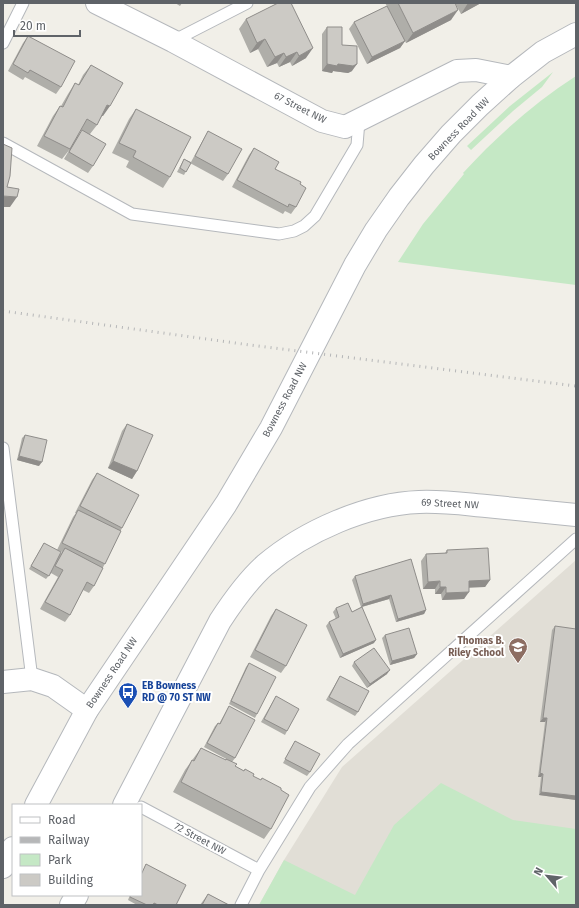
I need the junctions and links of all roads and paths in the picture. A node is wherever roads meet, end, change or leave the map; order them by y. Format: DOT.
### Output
graph roads {
  1 [pos="23,3"];
  2 [pos="97,3"];
  3 [pos="247,3"];
  4 [pos="576,34"];
  5 [pos="173,41"];
  6 [pos="3,43"];
  7 [pos="511,78"];
  8 [pos="359,121"];
  9 [pos="3,143"];
  10 [pos="3,448"];
  11 [pos="576,516"];
  12 [pos="576,539"];
  13 [pos="32,679"];
  14 [pos="3,682"];
  15 [pos="87,710"];
  16 [pos="37,804"];
  17 [pos="132,804"];
  18 [pos="142,809"];
  19 [pos="12,850"];
  20 [pos="3,866"];
  21 [pos="259,870"];
  22 [pos="76,896"];
  23 [pos="71,905"];
  24 [pos="241,905"];
  1 -- 6 [label="lane"];
  2 -- 5 [label="street, 67 Street NW"];
  3 -- 5 [label="lane"];
  4 -- 7 [label="street, Bowness Road NW"];
  5 -- 8 [label="street, 67 Street NW"];
  7 -- 8 [label="street, 67 Street NW"];
  7 -- 15 [label="street, Bowness Road NW"];
  8 -- 9 [label="lane"];
  10 -- 13 [label="lane"];
  11 -- 17 [label="street, 69 Street NW"];
  12 -- 21 [label="lane"];
  13 -- 14 [label="street"];
  13 -- 15 [label="street"];
  15 -- 16 [label="street, Bowness Road NW"];
  18 -- 21 [label="lane, 72 Street NW"];
  19 -- 20 [label="street"];
  21 -- 24 [label="lane"];
  22 -- 23 [label="street"];
}
